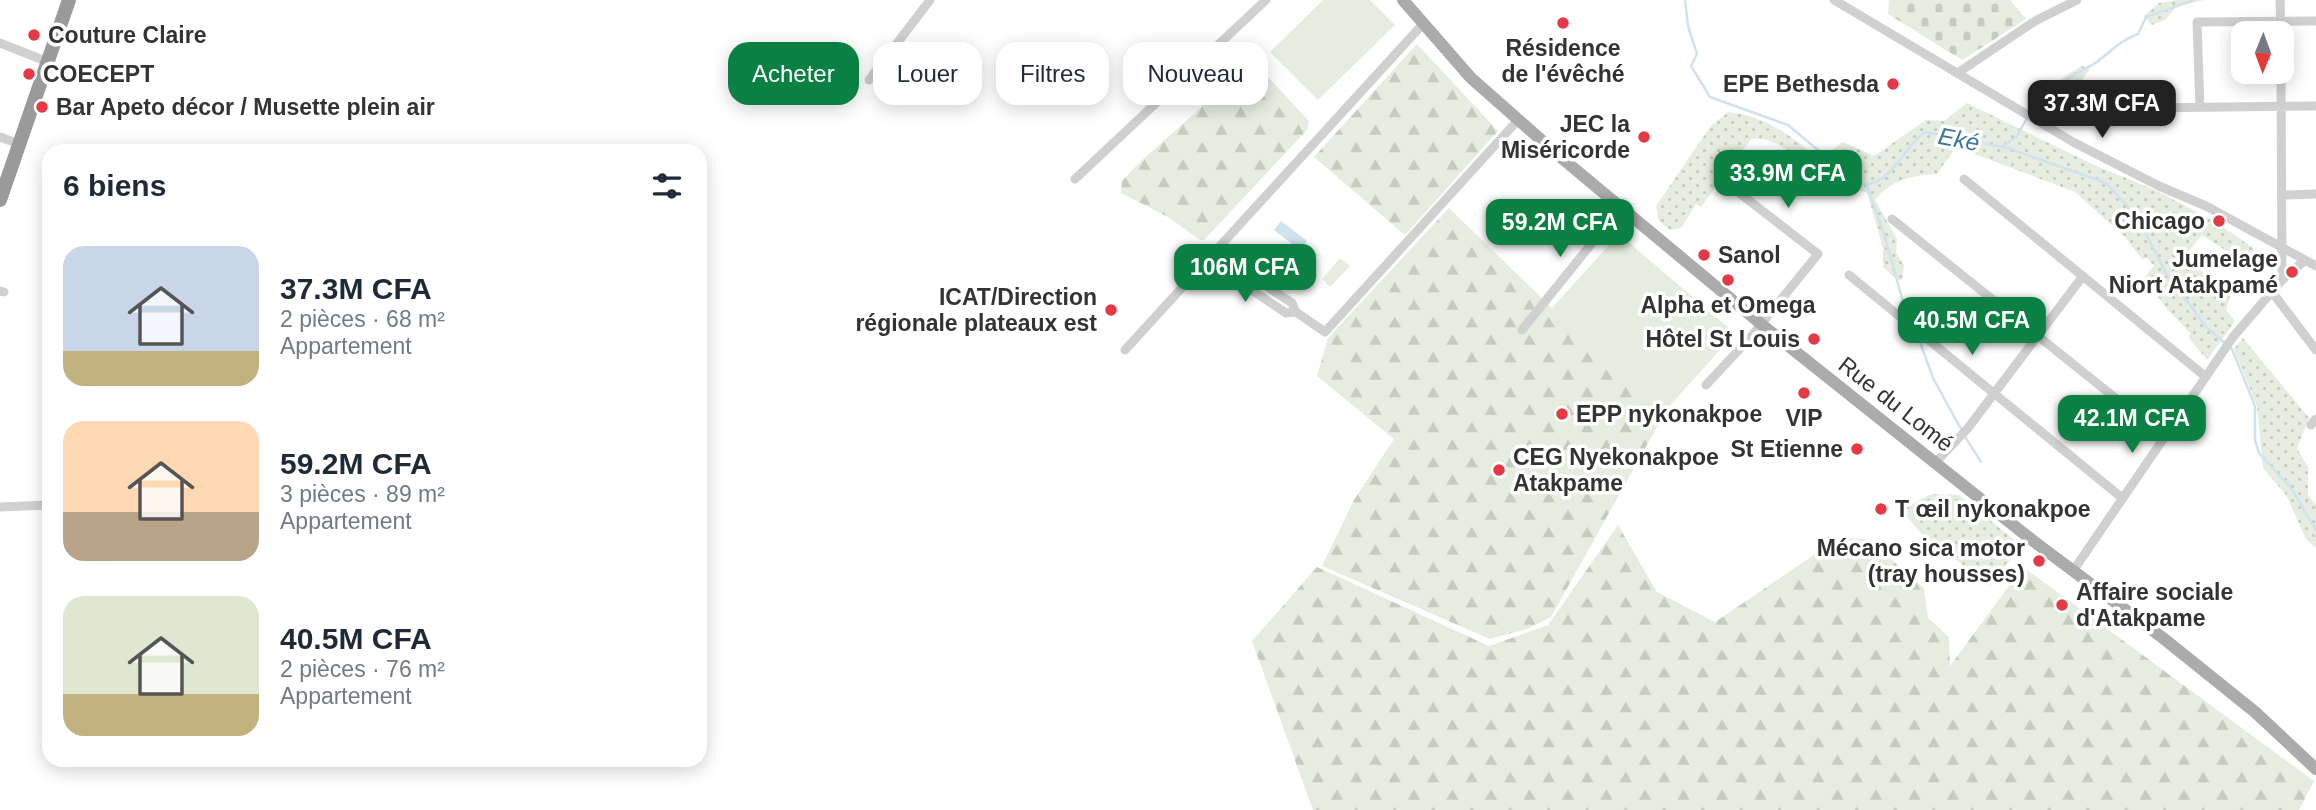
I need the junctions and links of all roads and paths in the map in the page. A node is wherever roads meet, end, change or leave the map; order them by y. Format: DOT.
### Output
graph roads {
  1 [pos="69,0"];
  2 [pos="930,0"];
  3 [pos="1266,0"];
  4 [pos="1403,0"];
  5 [pos="1835,0"];
  6 [pos="2077,0"];
  7 [pos="2280,0"];
  8 [pos="2281,21"];
  9 [pos="2316,21"];
  10 [pos="2231,22"];
  11 [pos="2294,22"];
  12 [pos="1422,25"];
  13 [pos="0,43"];
  14 [pos="48,62"];
  15 [pos="1959,72"];
  16 [pos="869,80"];
  17 [pos="2281,84"];
  18 [pos="2280,106"];
  19 [pos="2316,106"];
  20 [pos="2200,107"];
  21 [pos="2053,109"];
  22 [pos="1518,120"];
  23 [pos="0,137"];
  24 [pos="19,145"];
  25 [pos="1075,179"];
  26 [pos="1964,179"];
  27 [pos="1738,192"];
  28 [pos="2316,194"];
  29 [pos="2282,195"];
  30 [pos="0,200"];
  31 [pos="1621,207"];
  32 [pos="1892,219"];
  33 [pos="2281,247"];
  34 [pos="1209,256"];
  35 [pos="2305,260"];
  36 [pos="2316,266"];
  37 [pos="1849,275"];
  38 [pos="2083,276"];
  39 [pos="2282,280"];
  40 [pos="2272,292"];
  41 [pos="1761,324"];
  42 [pos="1522,330"];
  43 [pos="2038,336"];
  44 [pos="1125,350"];
  45 [pos="2316,350"];
  46 [pos="2206,377"];
  47 [pos="1706,385"];
  48 [pos="1994,394"];
  49 [pos="2164,437"];
  50 [pos="1936,462"];
  51 [pos="2121,498"];
  52 [pos="42,505"];
  53 [pos="0,507"];
  54 [pos="2073,570"];
  55 [pos="2316,769"];
  1 -- 14 [label="highway"];
  2 -- 16 [label="street"];
  3 -- 25 [label="street"];
  4 -- 12 [label="main road, Rue du Lomé"];
  5 -- 15 [label="street"];
  6 -- 15 [label="street"];
  7 -- 8 [label="street"];
  9 -- 11 [label="street"];
  10 -- 20 [label="street"];
  12 -- 22 [label="main road, Rue du Lomé"];
  12 -- 34 [label="street"];
  13 -- 14 [label="street"];
  14 -- 24 [label="highway"];
  15 -- 33 [label="street"];
  17 -- 18 [label="street"];
  18 -- 19 [label="street"];
  18 -- 20 [label="street"];
  18 -- 29 [label="street"];
  20 -- 21 [label="street"];
  22 -- 31 [label="main road, Rue du Lomé"];
  22 -- 34 [label="street"];
  23 -- 24 [label="street"];
  24 -- 30 [label="highway"];
  26 -- 38 [label="street"];
  27 -- 41 [label="street"];
  28 -- 29 [label="street"];
  29 -- 33 [label="street"];
  31 -- 41 [label="main road, Rue du Lomé"];
  31 -- 42 [label="street"];
  32 -- 43 [label="street"];
  33 -- 35 [label="street"];
  33 -- 39 [label="street"];
  34 -- 44 [label="street"];
  35 -- 36 [label="street"];
  35 -- 39 [label="street"];
  37 -- 48 [label="street"];
  38 -- 43 [label="street"];
  38 -- 46 [label="street"];
  39 -- 40 [label="street"];
  40 -- 45 [label="street"];
  40 -- 46 [label="street"];
  41 -- 47 [label="street"];
  41 -- 50 [label="main road, Rue du Lomé"];
  43 -- 48 [label="street"];
  43 -- 49 [label="street"];
  46 -- 49 [label="street"];
  48 -- 50 [label="street"];
  48 -- 51 [label="street"];
  49 -- 51 [label="street"];
  50 -- 54 [label="main road, Rue du Lomé"];
  51 -- 54 [label="street"];
  52 -- 53 [label="street"];
  54 -- 55 [label="main road, Rue du Lomé"];
}
